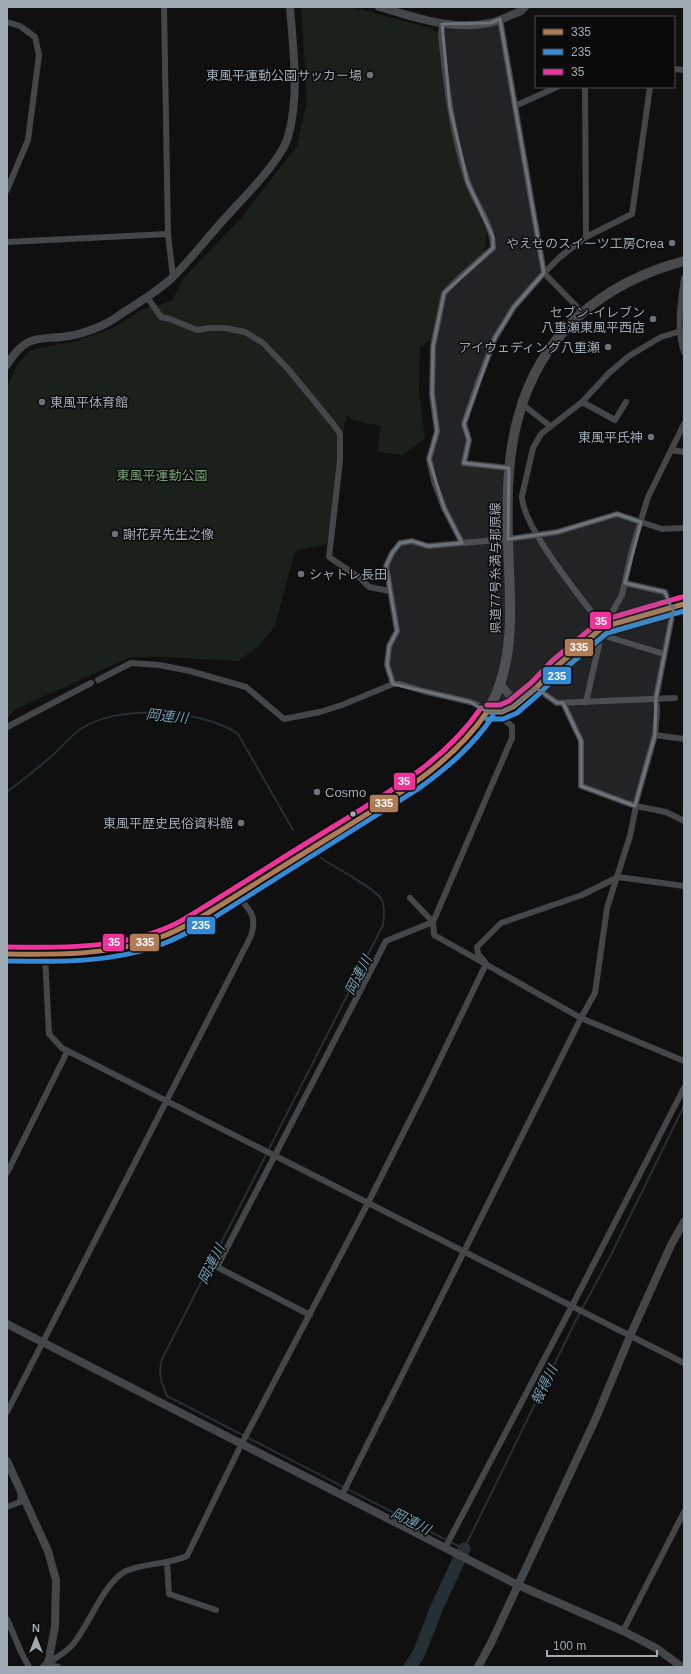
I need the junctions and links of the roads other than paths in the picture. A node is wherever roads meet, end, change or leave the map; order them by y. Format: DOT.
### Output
graph roads {
  1 [pos="164,7"];
  2 [pos="290,7"];
  3 [pos="380,7"];
  4 [pos="525,7"];
  5 [pos="500,19"];
  6 [pos="7,22"];
  7 [pos="442,24"];
  8 [pos="555,88"];
  9 [pos="585,88"];
  10 [pos="650,88"];
  11 [pos="515,106"];
  12 [pos="7,190"];
  13 [pos="168,234"];
  14 [pos="586,237"];
  15 [pos="7,242"];
  16 [pos="684,261"];
  17 [pos="544,273"];
  18 [pos="173,277"];
  19 [pos="684,278"];
  20 [pos="147,297"];
  21 [pos="582,312"];
  22 [pos="680,330"];
  23 [pos="684,352"];
  24 [pos="7,365"];
  25 [pos="582,402"];
  26 [pos="626,402"];
  27 [pos="522,404"];
  28 [pos="684,424"];
  29 [pos="550,426"];
  30 [pos="671,450"];
  31 [pos="684,452"];
  32 [pos="509,468"];
  33 [pos="641,522"];
  34 [pos="684,528"];
  35 [pos="536,535"];
  36 [pos="508,539"];
  37 [pos="462,542"];
  38 [pos="625,582"];
  39 [pos="390,591"];
  40 [pos="684,604"];
  41 [pos="672,607"];
  42 [pos="605,629"];
  43 [pos="664,654"];
  44 [pos="98,680"];
  45 [pos="91,683"];
  46 [pos="500,683"];
  47 [pos="393,684"];
  48 [pos="536,688"];
  49 [pos="656,698"];
  50 [pos="675,698"];
  51 [pos="523,699"];
  52 [pos="586,702"];
  53 [pos="562,703"];
  54 [pos="490,712"];
  55 [pos="7,727"];
  56 [pos="655,735"];
  57 [pos="684,739"];
  58 [pos="684,821"];
  59 [pos="618,876"];
  60 [pos="684,886"];
  61 [pos="236,895"];
  62 [pos="410,898"];
  63 [pos="433,922"];
  64 [pos="7,954"];
  65 [pos="45,955"];
  66 [pos="486,964"];
  67 [pos="581,1018"];
  68 [pos="68,1052"];
  69 [pos="684,1061"];
  70 [pos="684,1088"];
  71 [pos="166,1101"];
  72 [pos="275,1156"];
  73 [pos="7,1173"];
  74 [pos="368,1203"];
  75 [pos="684,1222"];
  76 [pos="464,1252"];
  77 [pos="574,1307"];
  78 [pos="310,1315"];
  79 [pos="7,1324"];
  80 [pos="630,1336"];
  81 [pos="42,1343"];
  82 [pos="684,1363"];
  83 [pos="7,1412"];
  84 [pos="241,1445"];
  85 [pos="7,1461"];
  86 [pos="22,1490"];
  87 [pos="342,1495"];
  88 [pos="7,1507"];
  89 [pos="684,1512"];
  90 [pos="447,1549"];
  91 [pos="167,1562"];
  92 [pos="518,1585"];
  93 [pos="216,1610"];
  94 [pos="7,1619"];
  95 [pos="623,1631"];
  96 [pos="46,1665"];
  97 [pos="29,1667"];
  98 [pos="58,1667"];
  99 [pos="478,1667"];
  100 [pos="682,1667"];
  1 -- 13 [label="street"];
  2 -- 18 [label="street"];
  3 -- 7 [label="street"];
  4 -- 5 [label="street"];
  5 -- 7 [label="street"];
  5 -- 11 [label="street"];
  6 -- 12 [label="street"];
  7 -- 37 [label="street"];
  8 -- 11 [label="street"];
  9 -- 14 [label="street"];
  10 -- 14 [label="street"];
  11 -- 17 [label="street"];
  13 -- 15 [label="street"];
  13 -- 18 [label="street"];
  14 -- 17 [label="street"];
  16 -- 21 [label="main road, 県道77号糸満与那原線"];
  17 -- 21 [label="street"];
  17 -- 32 [label="street"];
  18 -- 20 [label="street"];
  19 -- 22 [label="street"];
  20 -- 24 [label="street"];
  20 -- 39 [label="street"];
  21 -- 27 [label="main road, 県道77号糸満与那原線"];
  22 -- 23 [label="street"];
  22 -- 25 [label="street"];
  25 -- 26 [label="street"];
  25 -- 29 [label="street"];
  27 -- 29 [label="street"];
  27 -- 32 [label="main road, 県道77号糸満与那原線"];
  28 -- 30 [label="street"];
  29 -- 35 [label="street"];
  30 -- 31 [label="street"];
  30 -- 33 [label="street"];
  32 -- 36 [label="main road, 県道77号糸満与那原線"];
  33 -- 34 [label="street"];
  33 -- 35 [label="street"];
  33 -- 38 [label="street"];
  35 -- 36 [label="street"];
  35 -- 42 [label="street"];
  36 -- 37 [label="street"];
  36 -- 46 [label="main road, 県道77号糸満与那原線"];
  37 -- 39 [label="street"];
  38 -- 41 [label="street"];
  38 -- 42 [label="street"];
  39 -- 47 [label="street"];
  40 -- 41 [label="street"];
  41 -- 42 [label="street"];
  41 -- 43 [label="street"];
  42 -- 43 [label="street"];
  42 -- 48 [label="street"];
  42 -- 52 [label="street"];
  43 -- 49 [label="street"];
  44 -- 47 [label="street"];
  45 -- 55 [label="street"];
  46 -- 51 [label="street"];
  46 -- 54 [label="main road, 県道77号糸満与那原線"];
  47 -- 54 [label="street"];
  48 -- 51 [label="street"];
  48 -- 53 [label="street"];
  49 -- 50 [label="street"];
  49 -- 52 [label="street"];
  49 -- 56 [label="street"];
  51 -- 54 [label="street"];
  52 -- 53 [label="street"];
  53 -- 56 [label="street"];
  54 -- 61 [label="main road, 県道77号糸満与那原線"];
  54 -- 63 [label="street"];
  56 -- 57 [label="street"];
  58 -- 59 [label="street"];
  59 -- 60 [label="street"];
  59 -- 66 [label="street"];
  59 -- 67 [label="street"];
  61 -- 65 [label="main road, 県道77号糸満与那原線"];
  61 -- 71 [label="street"];
  62 -- 63 [label="street"];
  63 -- 66 [label="street"];
  63 -- 72 [label="street"];
  64 -- 65 [label="main road, 県道77号糸満与那原線"];
  65 -- 68 [label="street"];
  66 -- 67 [label="street"];
  66 -- 74 [label="street"];
  67 -- 69 [label="street"];
  67 -- 76 [label="street"];
  68 -- 71 [label="street"];
  68 -- 73 [label="street"];
  70 -- 77 [label="street"];
  71 -- 72 [label="street"];
  71 -- 81 [label="street"];
  72 -- 74 [label="street"];
  72 -- 78 [label="street"];
  74 -- 76 [label="street"];
  74 -- 78 [label="street"];
  75 -- 80 [label="street"];
  76 -- 77 [label="street"];
  76 -- 87 [label="street"];
  77 -- 80 [label="street"];
  77 -- 90 [label="street"];
  78 -- 84 [label="street"];
  79 -- 81 [label="street"];
  80 -- 82 [label="street"];
  80 -- 92 [label="street"];
  81 -- 83 [label="street"];
  81 -- 84 [label="street"];
  84 -- 87 [label="street"];
  84 -- 91 [label="street"];
  85 -- 86 [label="street"];
  86 -- 88 [label="street"];
  86 -- 96 [label="street"];
  87 -- 90 [label="street"];
  89 -- 95 [label="street"];
  90 -- 92 [label="street"];
  91 -- 93 [label="street"];
  91 -- 96 [label="street"];
  92 -- 95 [label="street"];
  92 -- 99 [label="street"];
  94 -- 97 [label="street"];
  95 -- 100 [label="street"];
  96 -- 98 [label="street"];
}
